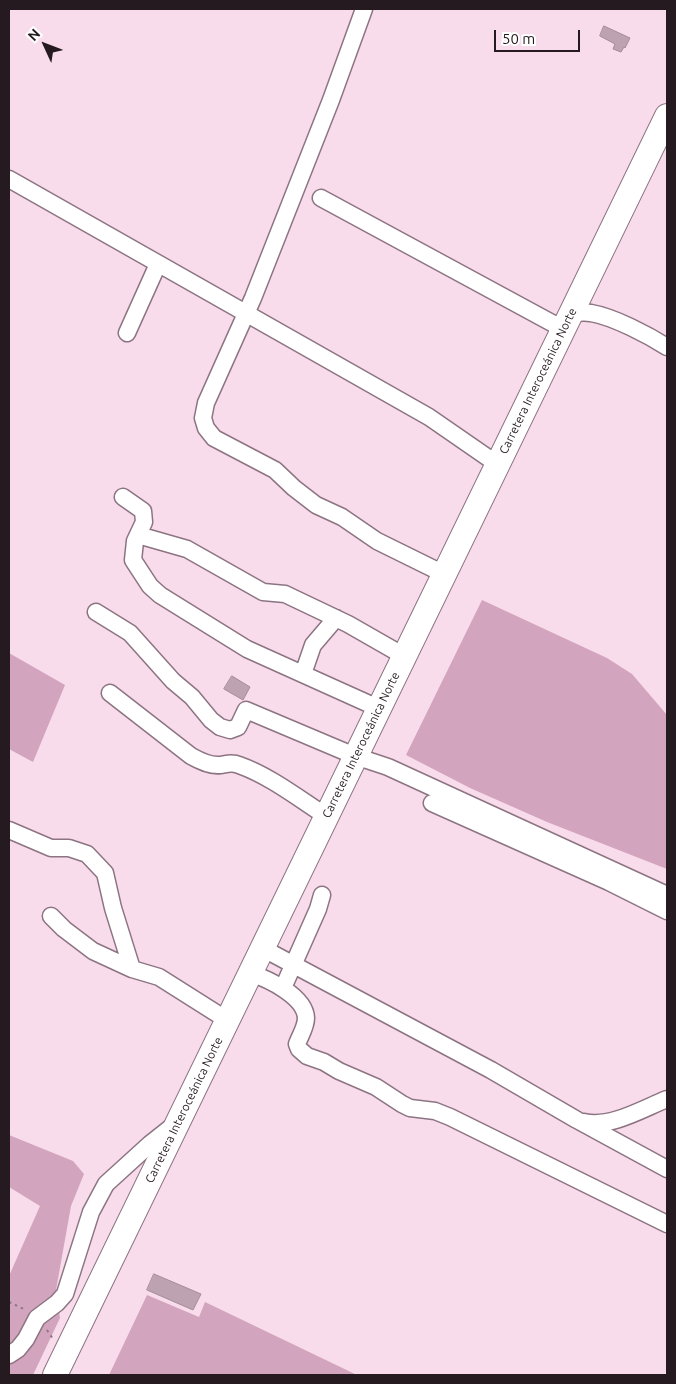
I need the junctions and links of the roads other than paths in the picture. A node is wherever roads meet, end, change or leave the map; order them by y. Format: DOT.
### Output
graph roads {
  1 [pos="364,9"];
  2 [pos="667,116"];
  3 [pos="9,179"];
  4 [pos="321,198"];
  5 [pos="158,264"];
  6 [pos="246,314"];
  7 [pos="567,321"];
  8 [pos="127,333"];
  9 [pos="667,347"];
  10 [pos="497,464"];
  11 [pos="123,497"];
  12 [pos="138,535"];
  13 [pos="444,574"];
  14 [pos="96,612"];
  15 [pos="336,618"];
  16 [pos="404,656"];
  17 [pos="303,674"];
  18 [pos="110,693"];
  19 [pos="378,708"];
  20 [pos="355,756"];
  21 [pos="432,803"];
  22 [pos="326,816"];
  23 [pos="9,830"];
  24 [pos="322,895"];
  25 [pos="667,895"];
  26 [pos="667,911"];
  27 [pos="51,916"];
  28 [pos="262,948"];
  29 [pos="293,964"];
  30 [pos="132,969"];
  31 [pos="250,972"];
  32 [pos="283,988"];
  33 [pos="227,1020"];
  34 [pos="667,1099"];
  35 [pos="577,1120"];
  36 [pos="178,1122"];
  37 [pos="667,1169"];
  38 [pos="667,1224"];
  39 [pos="9,1355"];
  40 [pos="56,1375"];
  1 -- 6 [label="street"];
  2 -- 7 [label="highway, Carretera Interoceánica Norte"];
  3 -- 5 [label="street"];
  4 -- 7 [label="street"];
  5 -- 6 [label="street"];
  5 -- 8 [label="street"];
  6 -- 10 [label="street"];
  6 -- 13 [label="street"];
  7 -- 9 [label="street"];
  7 -- 10 [label="highway, Carretera Interoceánica Norte"];
  10 -- 13 [label="highway, Carretera Interoceánica Norte"];
  11 -- 12 [label="street"];
  12 -- 15 [label="street"];
  12 -- 17 [label="street"];
  13 -- 16 [label="highway, Carretera Interoceánica Norte"];
  14 -- 20 [label="street"];
  15 -- 16 [label="street"];
  15 -- 17 [label="street"];
  16 -- 19 [label="highway, Carretera Interoceánica Norte"];
  17 -- 19 [label="street"];
  18 -- 22 [label="street"];
  19 -- 20 [label="highway, Carretera Interoceánica Norte"];
  20 -- 22 [label="highway, Carretera Interoceánica Norte"];
  20 -- 25 [label="street"];
  21 -- 26 [label="street"];
  22 -- 28 [label="highway, Carretera Interoceánica Norte"];
  23 -- 30 [label="street"];
  24 -- 29 [label="street"];
  27 -- 30 [label="street"];
  28 -- 29 [label="street"];
  28 -- 31 [label="highway, Carretera Interoceánica Norte"];
  29 -- 32 [label="street"];
  29 -- 35 [label="street"];
  30 -- 33 [label="street"];
  31 -- 32 [label="street"];
  31 -- 33 [label="highway, Carretera Interoceánica Norte"];
  32 -- 38 [label="street"];
  33 -- 36 [label="highway, Carretera Interoceánica Norte"];
  34 -- 35 [label="street"];
  35 -- 37 [label="street"];
  36 -- 39 [label="street"];
  36 -- 40 [label="highway, Carretera Interoceánica Norte"];
}
